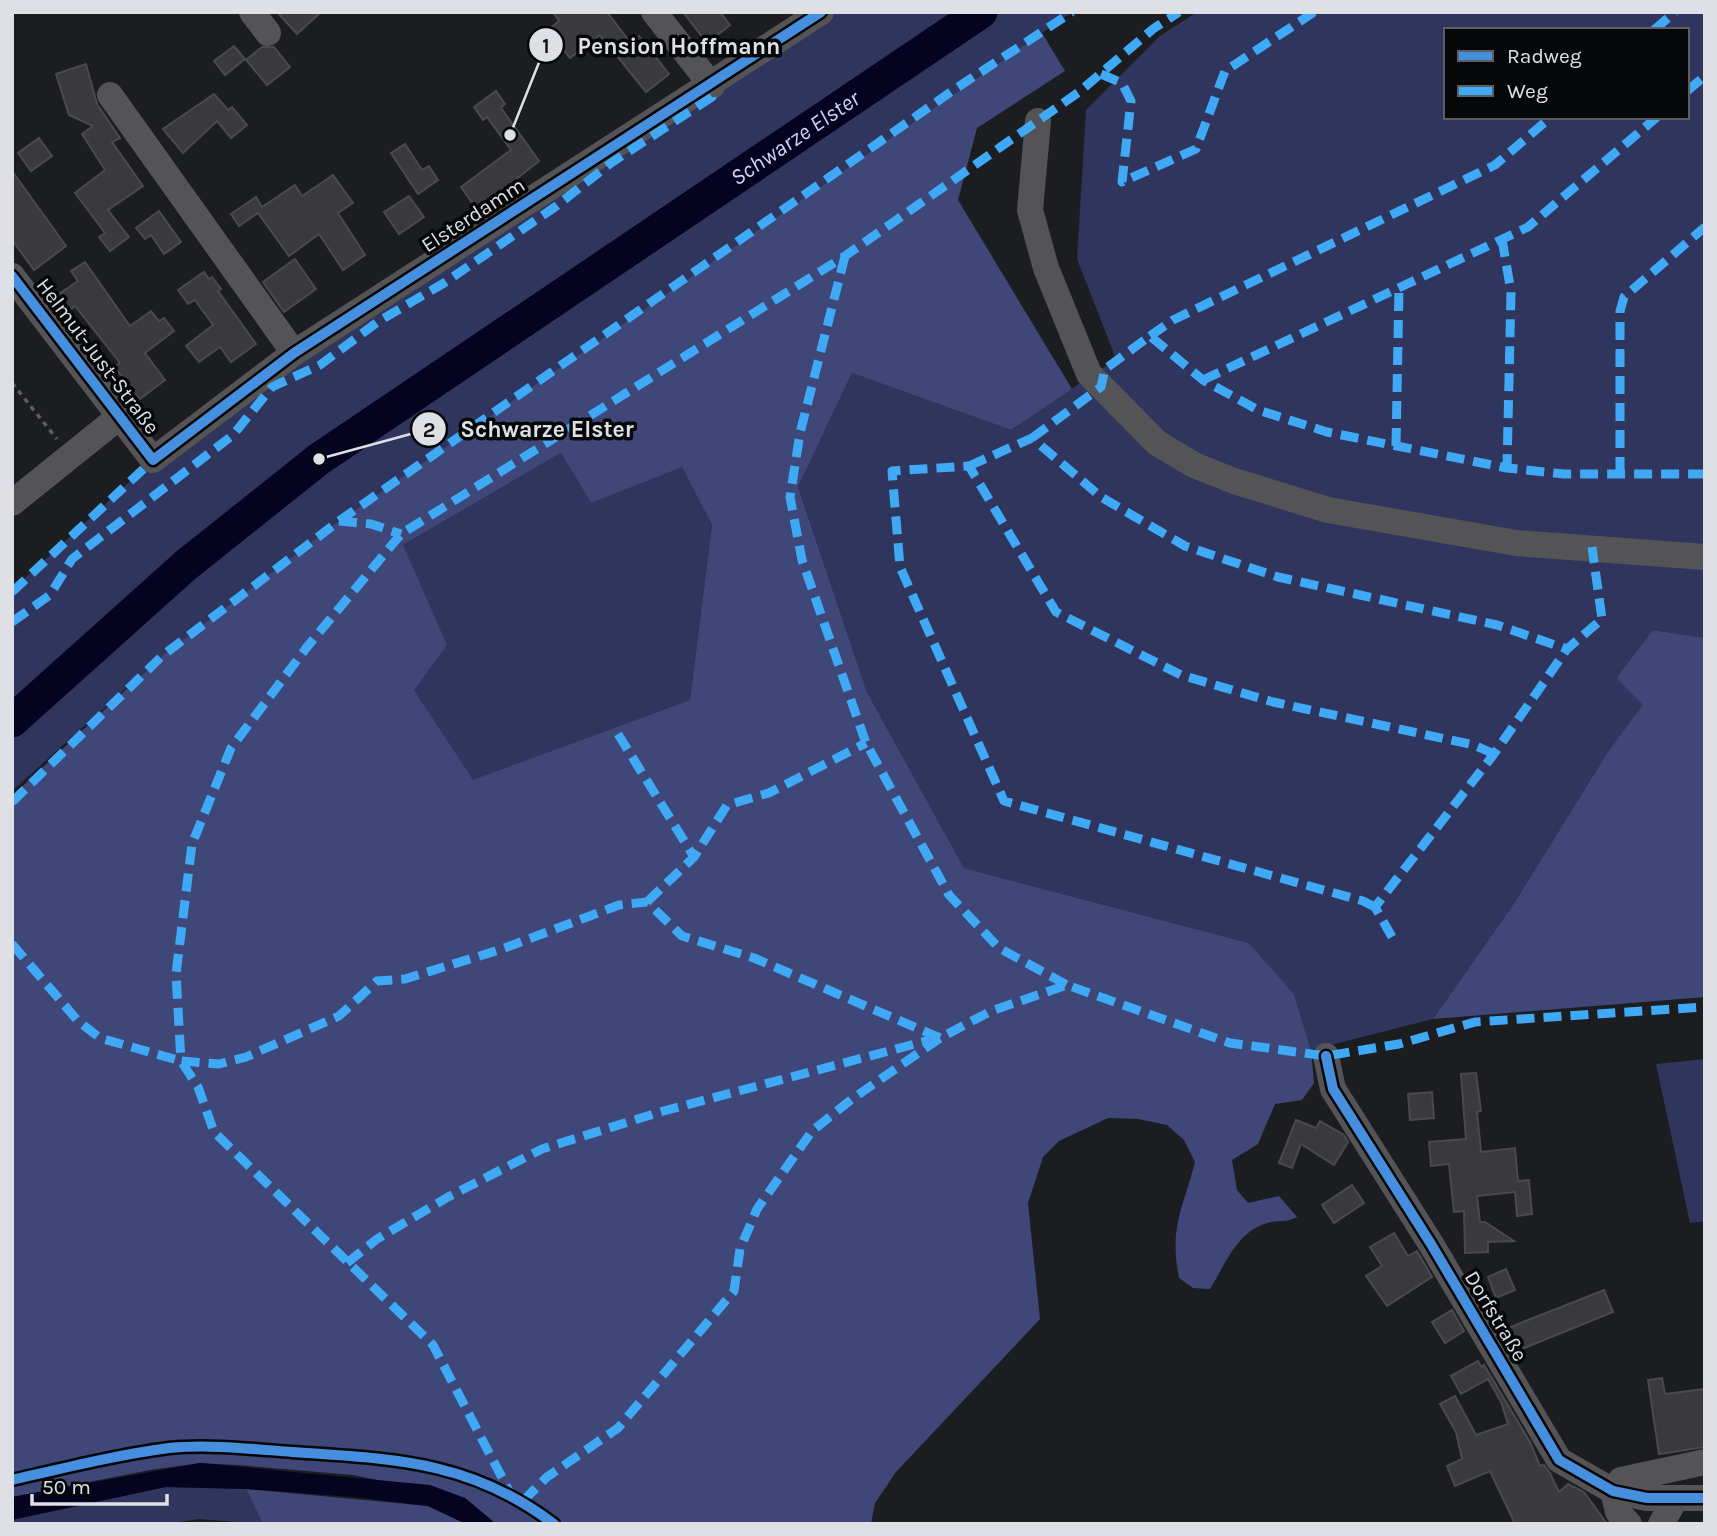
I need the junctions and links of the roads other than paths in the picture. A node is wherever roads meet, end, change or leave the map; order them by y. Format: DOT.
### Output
graph roads {
  1 [pos="654,12"];
  2 [pos="821,12"];
  3 [pos="712,86"];
  4 [pos="110,95"];
  5 [pos="1038,121"];
  6 [pos="12,276"];
  7 [pos="294,353"];
  8 [pos="119,417"];
  9 [pos="153,460"];
  10 [pos="12,503"];
  11 [pos="1705,557"];
  12 [pos="1326,1056"];
  13 [pos="1705,1462"];
  14 [pos="1612,1491"];
  15 [pos="1676,1498"];
  16 [pos="1705,1498"];
  17 [pos="1629,1524"];
  18 [pos="1661,1524"];
  1 -- 3 [label="street"];
  2 -- 3 [label="street, Elsterdamm"];
  3 -- 7 [label="street, Elsterdamm"];
  4 -- 7 [label="street"];
  5 -- 11 [label="street"];
  6 -- 8 [label="street, Helmut-Just-Straße"];
  7 -- 9 [label="street, Elsterdamm"];
  8 -- 9 [label="street, Helmut-Just-Straße"];
  8 -- 10 [label="street"];
  12 -- 14 [label="street, Dorfstraße"];
  13 -- 14 [label="street"];
  14 -- 15 [label="street, Dorfstraße"];
  14 -- 17 [label="street"];
  15 -- 16 [label="street, Dorfstraße"];
  15 -- 18 [label="street"];
}
